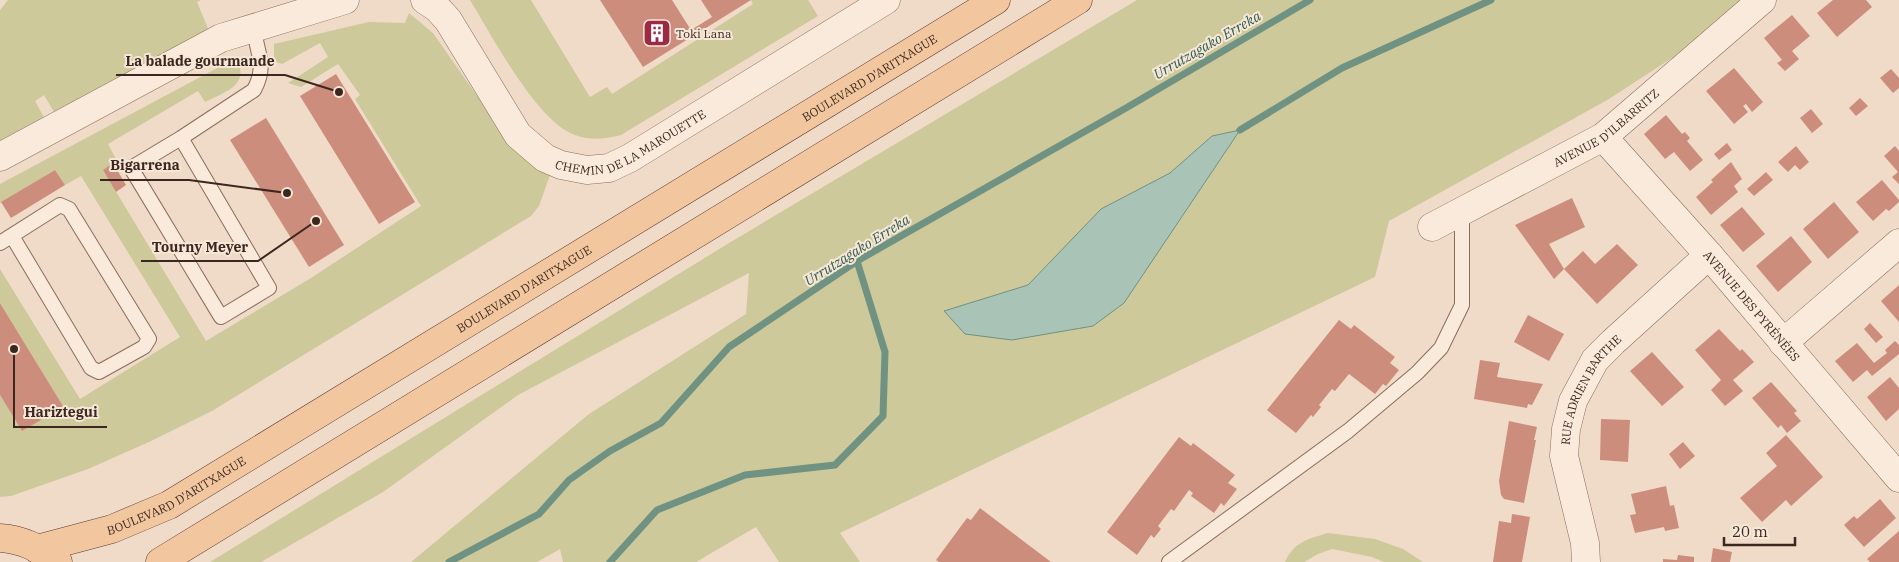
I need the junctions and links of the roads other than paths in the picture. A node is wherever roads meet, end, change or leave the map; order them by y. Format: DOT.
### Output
graph roads {
  1 [pos="345,0"];
  2 [pos="425,0"];
  3 [pos="886,0"];
  4 [pos="996,0"];
  5 [pos="1078,0"];
  6 [pos="1762,0"];
  7 [pos="254,27"];
  8 [pos="1603,137"];
  9 [pos="181,138"];
  10 [pos="0,157"];
  11 [pos="1462,213"];
  12 [pos="1432,228"];
  13 [pos="6,239"];
  14 [pos="1899,244"];
  15 [pos="1709,255"];
  16 [pos="1783,343"];
  17 [pos="1899,478"];
  18 [pos="0,538"];
  19 [pos="48,555"];
  20 [pos="160,562"];
  21 [pos="1169,562"];
  22 [pos="1586,562"];
  1 -- 7 [label="street"];
  2 -- 3 [label="street, CHEMIN DE LA MAROUETTE"];
  4 -- 19 [label="main road, BOULEVARD D'ARITXAGUE"];
  5 -- 20 [label="main road"];
  6 -- 8 [label="street, AVENUE D'ILBARRITZ"];
  7 -- 9 [label="lane"];
  7 -- 10 [label="street"];
  8 -- 11 [label="street, AVENUE D'ILBARRITZ"];
  8 -- 15 [label="street, AVENUE DES PYRÉNÉES"];
  9 -- 9 [label="lane"];
  11 -- 12 [label="street, AVENUE D'ILBARRITZ"];
  11 -- 21 [label="lane"];
  13 -- 13 [label="lane"];
  14 -- 16 [label="street"];
  15 -- 16 [label="street, AVENUE DES PYRÉNÉES"];
  15 -- 22 [label="street, RUE ADRIEN BARTHE"];
  16 -- 17 [label="street, AVENUE DES PYRÉNÉES"];
  18 -- 19 [label="main road"];
}
